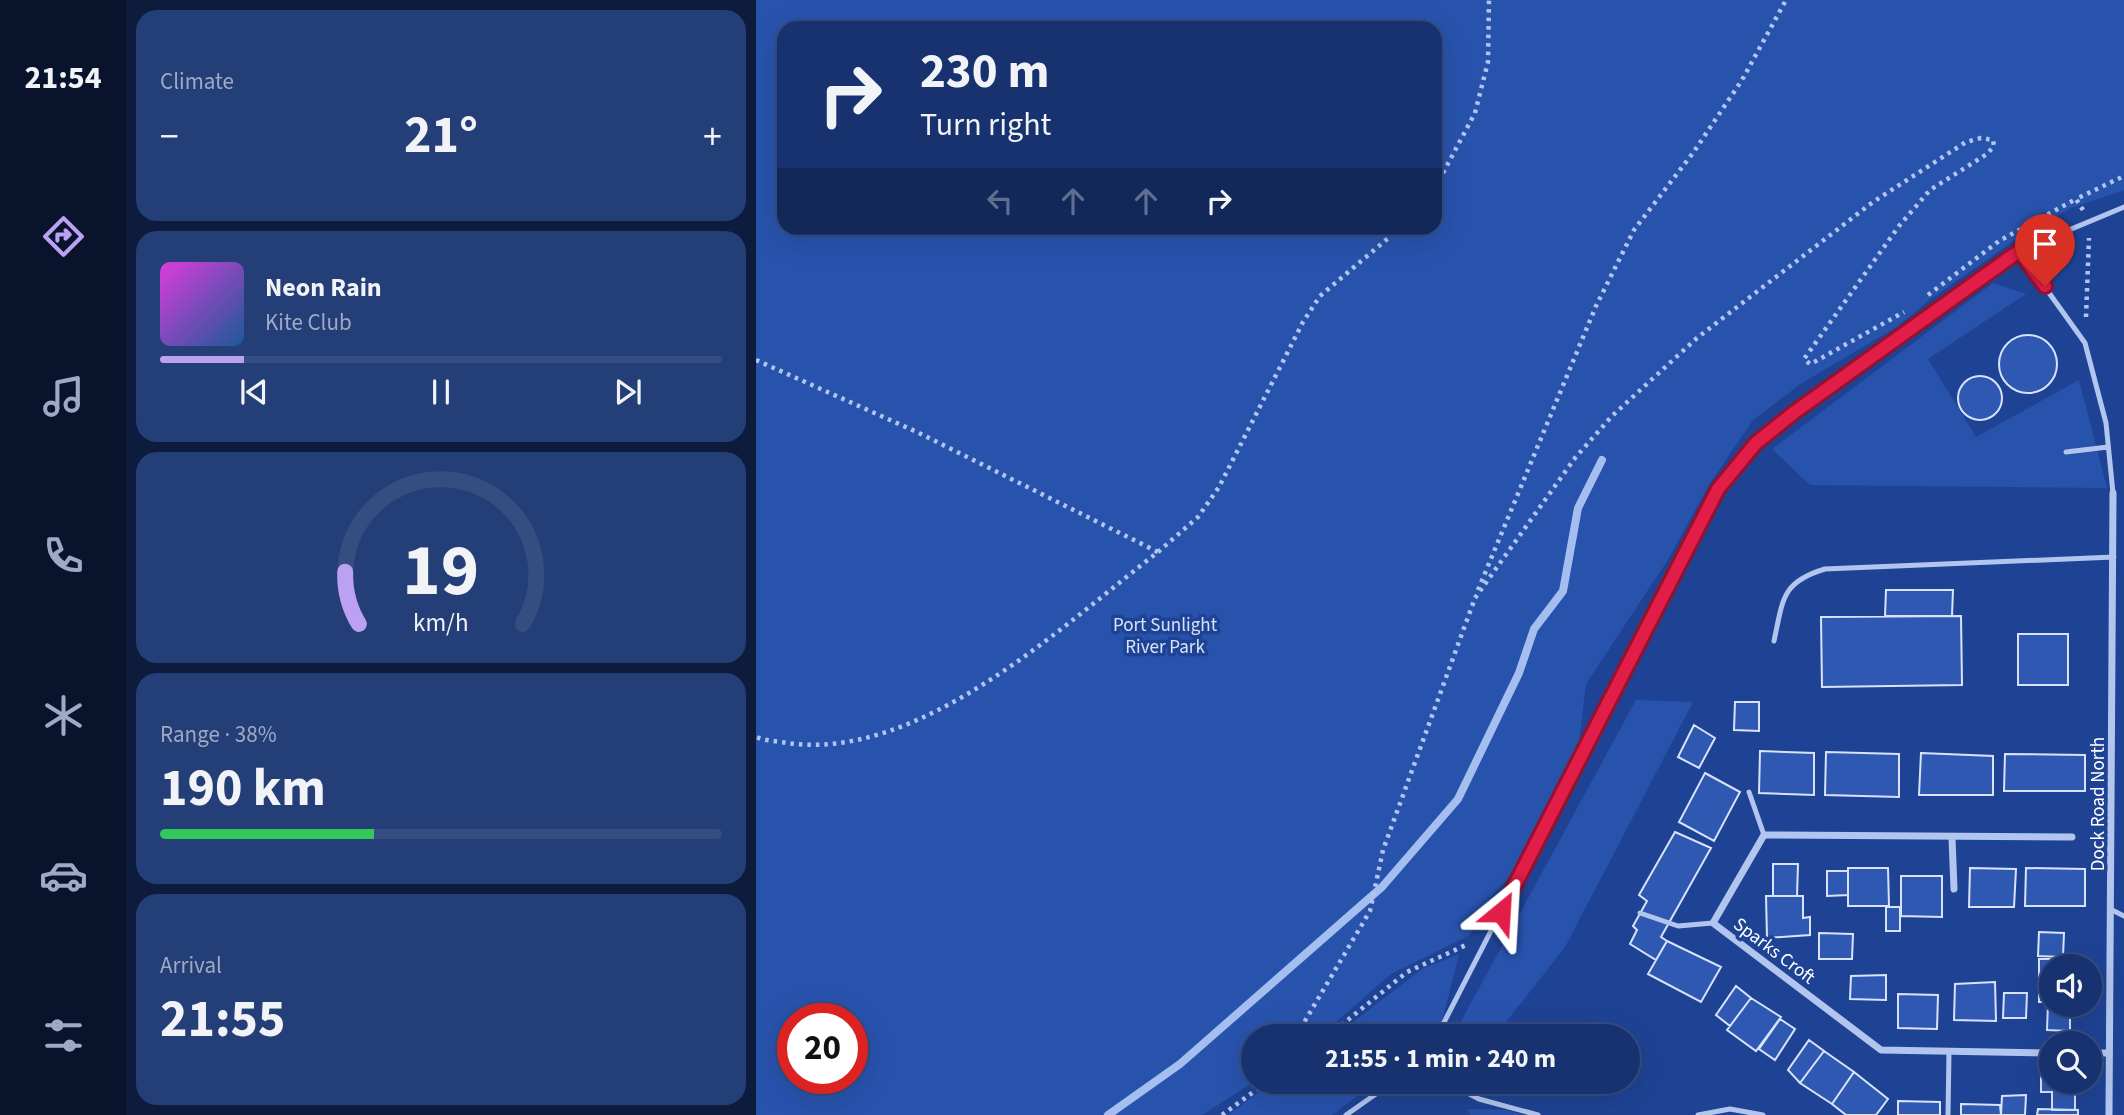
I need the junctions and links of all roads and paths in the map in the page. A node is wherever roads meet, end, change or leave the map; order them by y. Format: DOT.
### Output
graph roads {
  1 [pos="1489,0"];
  2 [pos="1786,0"];
  3 [pos="1442,174"];
  4 [pos="2124,176"];
  5 [pos="2077,198"];
  6 [pos="2124,207"];
  7 [pos="2090,223"];
  8 [pos="1392,235"];
  9 [pos="2019,251"];
  10 [pos="1925,296"];
  11 [pos="1915,304"];
  12 [pos="2085,343"];
  13 [pos="756,359"];
  14 [pos="2108,447"];
  15 [pos="2066,452"];
  16 [pos="2113,493"];
  17 [pos="1158,552"];
  18 [pos="2114,557"];
  19 [pos="1475,598"];
  20 [pos="1774,641"];
  21 [pos="756,737"];
  22 [pos="1749,792"];
  23 [pos="1763,835"];
  24 [pos="2072,837"];
  25 [pos="1952,838"];
  26 [pos="1954,889"];
  27 [pos="2112,910"];
  28 [pos="1640,913"];
  29 [pos="2124,916"];
  30 [pos="1713,923"];
  31 [pos="1489,935"];
  32 [pos="1303,1024"];
  33 [pos="1343,1024"];
  34 [pos="1443,1024"];
  35 [pos="1949,1052"];
  36 [pos="2039,1053"];
  37 [pos="2102,1053"];
  38 [pos="2109,1053"];
  39 [pos="1250,1094"];
  40 [pos="1376,1094"];
  41 [pos="1469,1094"];
  42 [pos="1222,1115"];
  43 [pos="1346,1115"];
  44 [pos="1538,1115"];
  45 [pos="1698,1115"];
  46 [pos="1763,1115"];
  47 [pos="1948,1115"];
  48 [pos="2109,1115"];
  1 -- 3 [label="path"];
  2 -- 19 [label="path"];
  4 -- 5 [label="path"];
  5 -- 7 [label="path"];
  5 -- 10 [label="path"];
  6 -- 7 [label="lane"];
  7 -- 9 [label="lane"];
  7 -- 12 [label="path"];
  8 -- 17 [label="path"];
  9 -- 12 [label="lane"];
  9 -- 31 [label="lane"];
  11 -- 19 [label="path"];
  12 -- 14 [label="lane"];
  13 -- 17 [label="path"];
  14 -- 15 [label="lane"];
  14 -- 16 [label="lane"];
  16 -- 18 [label="street, Dock Road North"];
  17 -- 21 [label="path"];
  18 -- 20 [label="lane"];
  18 -- 27 [label="street, Dock Road North"];
  19 -- 32 [label="path"];
  22 -- 23 [label="lane"];
  23 -- 25 [label="street"];
  23 -- 30 [label="street, Sparks Croft"];
  24 -- 25 [label="street"];
  25 -- 26 [label="street"];
  27 -- 29 [label="lane"];
  27 -- 38 [label="street, Dock Road North"];
  28 -- 30 [label="lane"];
  30 -- 35 [label="street, Sparks Croft"];
  31 -- 33 [label="path"];
  31 -- 34 [label="lane"];
  35 -- 36 [label="street, Sparks Croft"];
  35 -- 47 [label="lane"];
  37 -- 38 [label="street"];
  38 -- 48 [label="street, Dock Road North"];
  39 -- 42 [label="path"];
  40 -- 43 [label="lane"];
  41 -- 44 [label="lane"];
  45 -- 46 [label="lane"];
}
